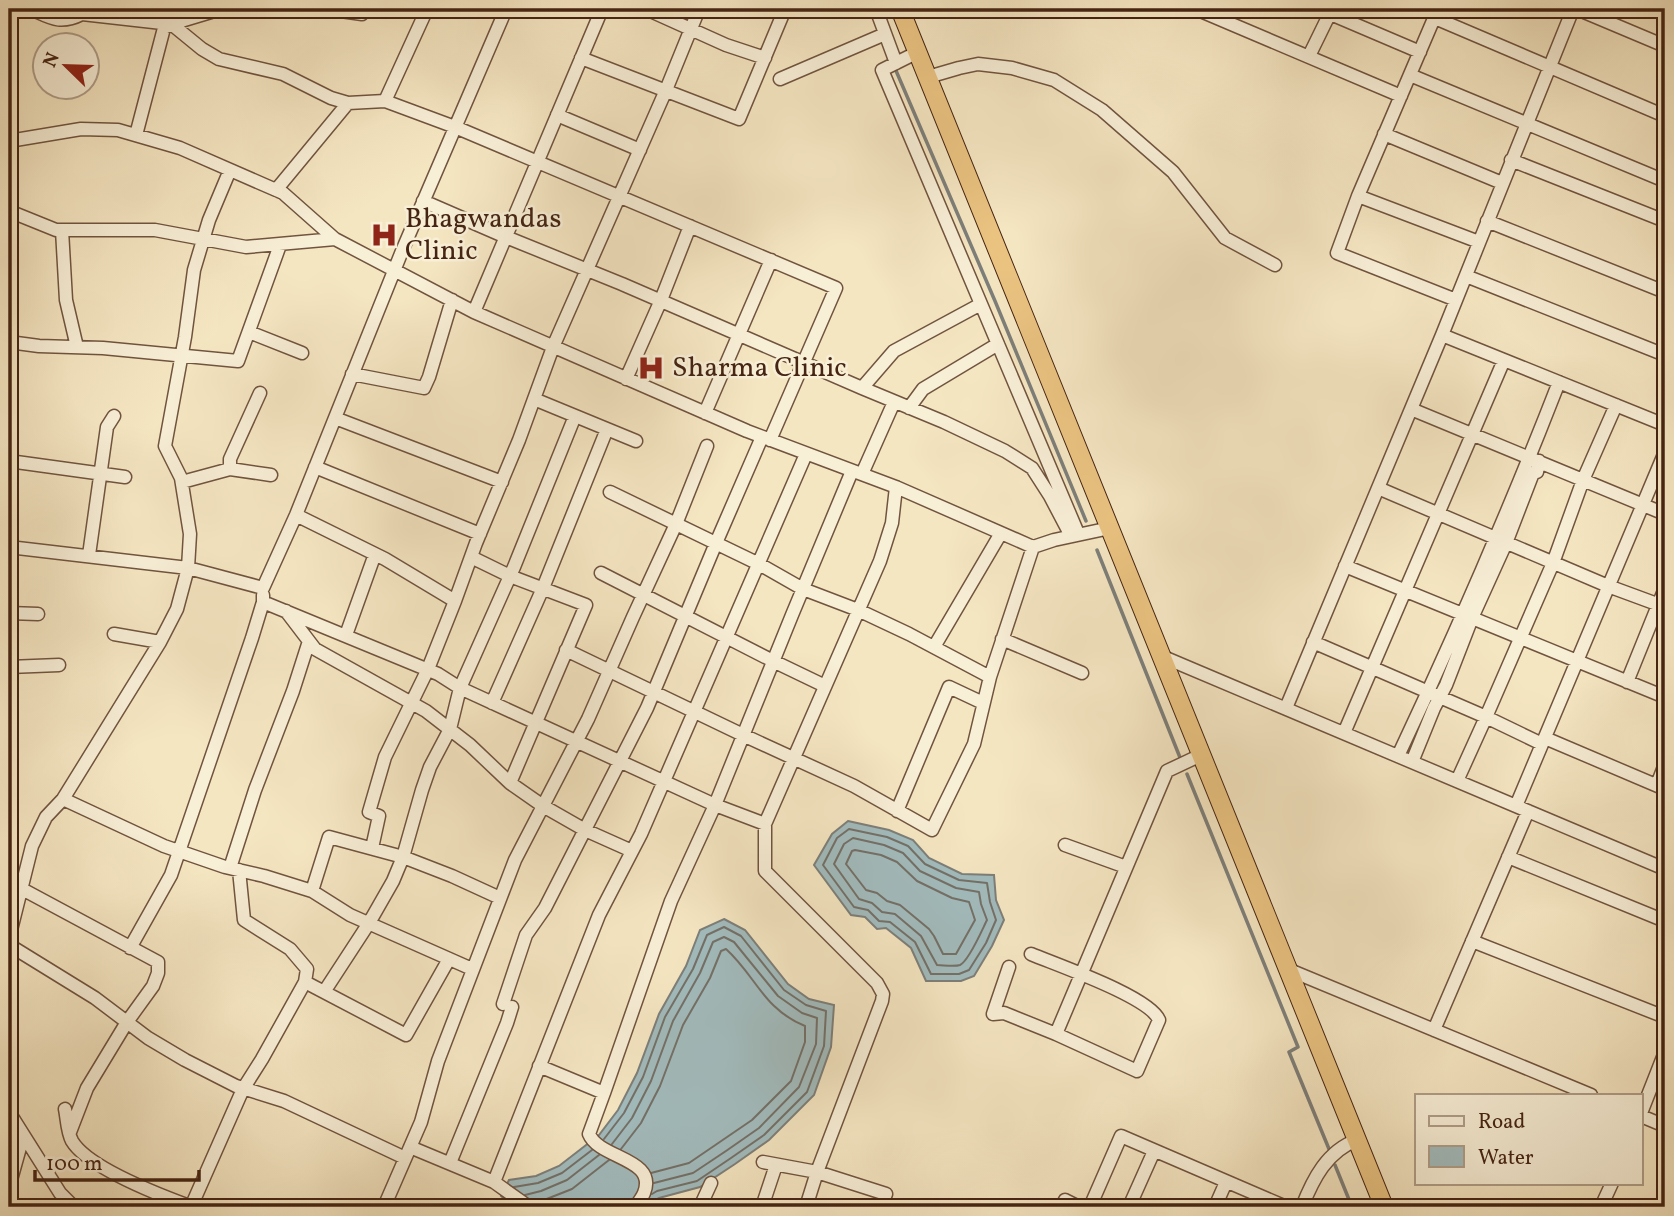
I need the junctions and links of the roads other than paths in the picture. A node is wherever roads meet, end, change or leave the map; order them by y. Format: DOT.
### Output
graph roads {
  1 [pos="31,9"];
  2 [pos="157,9"];
  3 [pos="212,9"];
  4 [pos="327,9"];
  5 [pos="427,9"];
  6 [pos="506,9"];
  7 [pos="602,9"];
  8 [pos="646,9"];
  9 [pos="699,9"];
  10 [pos="785,9"];
  11 [pos="876,9"];
  12 [pos="900,9"];
  13 [pos="1196,9"];
  14 [pos="1234,9"];
  15 [pos="1575,9"];
  16 [pos="1327,10"];
  17 [pos="82,11"];
  18 [pos="1437,13"];
  19 [pos="362,14"];
  20 [pos="1229,23"];
  21 [pos="171,24"];
  22 [pos="691,29"];
  23 [pos="886,34"];
  24 [pos="1665,46"];
  25 [pos="918,52"];
  26 [pos="1420,52"];
  27 [pos="1309,57"];
  28 [pos="581,58"];
  29 [pos="765,58"];
  30 [pos="896,63"];
  31 [pos="1549,67"];
  32 [pos="1410,75"];
  33 [pos="928,77"];
  34 [pos="780,79"];
  35 [pos="666,90"];
  36 [pos="1401,96"];
  37 [pos="384,100"];
  38 [pos="348,103"];
  39 [pos="557,115"];
  40 [pos="1665,116"];
  41 [pos="1526,123"];
  42 [pos="455,127"];
  43 [pos="1384,134"];
  44 [pos="136,135"];
  45 [pos="9,141"];
  46 [pos="640,150"];
  47 [pos="1511,160"];
  48 [pos="537,162"];
  49 [pos="230,170"];
  50 [pos="1665,181"];
  51 [pos="1502,183"];
  52 [pos="276,190"];
  53 [pos="1357,196"];
  54 [pos="619,197"];
  55 [pos="423,201"];
  56 [pos="9,211"];
  57 [pos="1487,221"];
  58 [pos="1665,221"];
  59 [pos="690,226"];
  60 [pos="62,230"];
  61 [pos="506,237"];
  62 [pos="204,239"];
  63 [pos="335,239"];
  64 [pos="1479,242"];
  65 [pos="280,245"];
  66 [pos="771,260"];
  67 [pos="1275,265"];
  68 [pos="394,270"];
  69 [pos="587,270"];
  70 [pos="1466,276"];
  71 [pos="1665,292"];
  72 [pos="452,300"];
  73 [pos="661,300"];
  74 [pos="1456,300"];
  75 [pos="981,304"];
  76 [pos="474,312"];
  77 [pos="249,331"];
  78 [pos="738,334"];
  79 [pos="1442,335"];
  80 [pos="9,342"];
  81 [pos="998,344"];
  82 [pos="553,346"];
  83 [pos="77,347"];
  84 [pos="302,353"];
  85 [pos="1665,355"];
  86 [pos="181,356"];
  87 [pos="1504,359"];
  88 [pos="803,363"];
  89 [pos="352,374"];
  90 [pos="626,379"];
  91 [pos="1559,382"];
  92 [pos="862,388"];
  93 [pos="260,393"];
  94 [pos="534,399"];
  95 [pos="894,402"];
  96 [pos="1616,405"];
  97 [pos="909,408"];
  98 [pos="1411,409"];
  99 [pos="705,413"];
  100 [pos="114,416"];
  101 [pos="575,416"];
  102 [pos="335,418"];
  103 [pos="1665,425"];
  104 [pos="607,429"];
  105 [pos="1472,434"];
  106 [pos="766,438"];
  107 [pos="636,441"];
  108 [pos="707,446"];
  109 [pos="1665,452"];
  110 [pos="806,454"];
  111 [pos="1534,460"];
  112 [pos="9,462"];
  113 [pos="315,467"];
  114 [pos="230,469"];
  115 [pos="857,472"];
  116 [pos="100,474"];
  117 [pos="271,475"];
  118 [pos="124,477"];
  119 [pos="1583,480"];
  120 [pos="181,482"];
  121 [pos="502,482"];
  122 [pos="895,487"];
  123 [pos="1378,488"];
  124 [pos="610,492"];
  125 [pos="1643,504"];
  126 [pos="1438,514"];
  127 [pos="1665,514"];
  128 [pos="296,515"];
  129 [pos="676,524"];
  130 [pos="1110,528"];
  131 [pos="1001,533"];
  132 [pos="480,534"];
  133 [pos="1075,536"];
  134 [pos="1501,541"];
  135 [pos="716,543"];
  136 [pos="9,547"];
  137 [pos="1033,547"];
  138 [pos="375,554"];
  139 [pos="89,555"];
  140 [pos="471,557"];
  141 [pos="1553,563"];
  142 [pos="759,564"];
  143 [pos="1345,566"];
  144 [pos="188,568"];
  145 [pos="600,573"];
  146 [pos="510,576"];
  147 [pos="1608,586"];
  148 [pos="263,588"];
  149 [pos="543,588"];
  150 [pos="1665,588"];
  151 [pos="803,589"];
  152 [pos="1404,590"];
  153 [pos="643,594"];
  154 [pos="455,601"];
  155 [pos="263,602"];
  156 [pos="1662,606"];
  157 [pos="858,610"];
  158 [pos="286,611"];
  159 [pos="9,613"];
  160 [pos="38,614"];
  161 [pos="685,616"];
  162 [pos="1467,616"];
  163 [pos="114,635"];
  164 [pos="346,635"];
  165 [pos="727,637"];
  166 [pos="1521,638"];
  167 [pos="1002,639"];
  168 [pos="309,641"];
  169 [pos="160,642"];
  170 [pos="1314,642"];
  171 [pos="934,647"];
  172 [pos="566,650"];
  173 [pos="1161,656"];
  174 [pos="773,661"];
  175 [pos="1577,662"];
  176 [pos="59,665"];
  177 [pos="9,667"];
  178 [pos="1372,668"];
  179 [pos="428,669"];
  180 [pos="609,671"];
  181 [pos="1082,673"];
  182 [pos="990,677"];
  183 [pos="1627,682"];
  184 [pos="825,686"];
  185 [pos="460,688"];
  186 [pos="654,691"];
  187 [pos="1434,695"];
  188 [pos="1665,697"];
  189 [pos="411,702"];
  190 [pos="492,703"];
  191 [pos="983,703"];
  192 [pos="1286,708"];
  193 [pos="695,712"];
  194 [pos="1486,717"];
  195 [pos="535,722"];
  196 [pos="450,729"];
  197 [pos="1343,733"];
  198 [pos="743,735"];
  199 [pos="1543,741"];
  200 [pos="578,742"];
  201 [pos="1201,755"];
  202 [pos="1398,755"];
  203 [pos="794,758"];
  204 [pos="621,761"];
  205 [pos="1412,762"];
  206 [pos="1665,764"];
  207 [pos="1457,780"];
  208 [pos="664,781"];
  209 [pos="510,783"];
  210 [pos="1661,787"];
  211 [pos="63,799"];
  212 [pos="715,805"];
  213 [pos="542,806"];
  214 [pos="1522,808"];
  215 [pos="897,811"];
  216 [pos="765,824"];
  217 [pos="585,830"];
  218 [pos="1065,845"];
  219 [pos="372,848"];
  220 [pos="632,851"];
  221 [pos="179,852"];
  222 [pos="403,857"];
  223 [pos="1508,857"];
  224 [pos="1126,867"];
  225 [pos="234,869"];
  226 [pos="1665,869"];
  227 [pos="22,889"];
  228 [pos="312,891"];
  229 [pos="500,898"];
  230 [pos="12,915"];
  231 [pos="1665,921"];
  232 [pos="369,923"];
  233 [pos="9,938"];
  234 [pos="1472,942"];
  235 [pos="9,945"];
  236 [pos="130,948"];
  237 [pos="1031,954"];
  238 [pos="449,958"];
  239 [pos="1009,967"];
  240 [pos="472,969"];
  241 [pos="1287,969"];
  242 [pos="1080,975"];
  243 [pos="305,982"];
  244 [pos="324,992"];
  245 [pos="1665,1017"];
  246 [pos="127,1022"];
  247 [pos="1434,1030"];
  248 [pos="1056,1034"];
  249 [pos="1665,1052"];
  250 [pos="539,1066"];
  251 [pos="243,1088"];
  252 [pos="604,1093"];
  253 [pos="1589,1094"];
  254 [pos="65,1109"];
  255 [pos="9,1112"];
  256 [pos="1642,1112"];
  257 [pos="1642,1115"];
  258 [pos="1665,1126"];
  259 [pos="70,1132"];
  260 [pos="23,1137"];
  261 [pos="1356,1140"];
  262 [pos="1154,1151"];
  263 [pos="408,1152"];
  264 [pos="450,1163"];
  265 [pos="817,1172"];
  266 [pos="495,1182"];
  267 [pos="1226,1182"];
  268 [pos="711,1183"];
  269 [pos="1612,1184"];
  270 [pos="9,1187"];
  271 [pos="1607,1206"];
  272 [pos="74,1207"];
  273 [pos="192,1207"];
  274 [pos="384,1207"];
  275 [pos="529,1207"];
  276 [pos="635,1207"];
  277 [pos="700,1207"];
  278 [pos="762,1207"];
  279 [pos="806,1207"];
  280 [pos="880,1207"];
  281 [pos="1062,1207"];
  282 [pos="1079,1207"];
  283 [pos="1090,1207"];
  284 [pos="1129,1207"];
  285 [pos="1215,1207"];
  286 [pos="1286,1207"];
  287 [pos="1302,1207"];
  288 [pos="1384,1207"];
  1 -- 17 [label="street"];
  2 -- 21 [label="street"];
  3 -- 21 [label="street"];
  4 -- 19 [label="street"];
  5 -- 37 [label="street"];
  6 -- 42 [label="street"];
  7 -- 28 [label="street"];
  8 -- 22 [label="street"];
  9 -- 22 [label="street"];
  10 -- 29 [label="street"];
  11 -- 23 [label="street"];
  12 -- 25 [label="highway"];
  13 -- 20 [label="street"];
  14 -- 20 [label="street"];
  15 -- 24 [label="street"];
  15 -- 31 [label="street"];
  16 -- 26 [label="street"];
  16 -- 27 [label="street"];
  17 -- 21 [label="street"];
  18 -- 26 [label="street"];
  18 -- 31 [label="street"];
  20 -- 27 [label="street"];
  21 -- 38 [label="street"];
  21 -- 44 [label="street"];
  22 -- 29 [label="street"];
  22 -- 35 [label="street"];
  23 -- 30 [label="street"];
  23 -- 34 [label="street"];
  25 -- 30 [label="street"];
  25 -- 33 [label="highway"];
  26 -- 32 [label="street"];
  27 -- 36 [label="street"];
  28 -- 35 [label="street"];
  28 -- 39 [label="street"];
  29 -- 35 [label="street"];
  30 -- 75 [label="street"];
  31 -- 40 [label="street"];
  31 -- 41 [label="street"];
  32 -- 36 [label="street"];
  32 -- 41 [label="street"];
  33 -- 67 [label="street"];
  33 -- 130 [label="highway"];
  35 -- 46 [label="street"];
  36 -- 43 [label="street"];
  37 -- 38 [label="street"];
  37 -- 42 [label="street"];
  38 -- 52 [label="street"];
  39 -- 46 [label="street"];
  39 -- 48 [label="street"];
  41 -- 47 [label="street"];
  41 -- 50 [label="street"];
  42 -- 48 [label="street"];
  42 -- 55 [label="street"];
  43 -- 51 [label="street"];
  43 -- 53 [label="street"];
  44 -- 45 [label="street"];
  44 -- 49 [label="street"];
  46 -- 54 [label="street"];
  47 -- 51 [label="street"];
  47 -- 58 [label="street"];
  48 -- 54 [label="street"];
  48 -- 61 [label="street"];
  49 -- 52 [label="street"];
  49 -- 62 [label="street"];
  51 -- 57 [label="street"];
  52 -- 63 [label="street"];
  53 -- 64 [label="street"];
  53 -- 74 [label="street"];
  54 -- 59 [label="street"];
  54 -- 69 [label="street"];
  55 -- 61 [label="street"];
  55 -- 68 [label="street"];
  56 -- 60 [label="street"];
  57 -- 64 [label="street"];
  57 -- 71 [label="street"];
  59 -- 66 [label="street"];
  59 -- 73 [label="street"];
  60 -- 62 [label="street"];
  60 -- 83 [label="street"];
  61 -- 69 [label="street"];
  61 -- 76 [label="street"];
  62 -- 65 [label="street"];
  62 -- 86 [label="street"];
  63 -- 65 [label="street"];
  63 -- 68 [label="street"];
  64 -- 70 [label="street"];
  65 -- 77 [label="street"];
  66 -- 78 [label="street"];
  66 -- 88 [label="street"];
  68 -- 72 [label="street"];
  68 -- 89 [label="street"];
  69 -- 73 [label="street"];
  69 -- 82 [label="street"];
  70 -- 74 [label="street"];
  70 -- 85 [label="street"];
  72 -- 76 [label="street"];
  72 -- 89 [label="street"];
  73 -- 78 [label="street"];
  73 -- 90 [label="street"];
  74 -- 79 [label="street"];
  75 -- 81 [label="street"];
  75 -- 92 [label="street"];
  76 -- 82 [label="street"];
  77 -- 84 [label="street"];
  77 -- 86 [label="street"];
  78 -- 88 [label="street"];
  78 -- 99 [label="street"];
  79 -- 87 [label="street"];
  79 -- 98 [label="street"];
  80 -- 83 [label="street"];
  81 -- 97 [label="street"];
  81 -- 133 [label="street"];
  82 -- 90 [label="street"];
  82 -- 94 [label="street"];
  83 -- 86 [label="street"];
  86 -- 120 [label="street"];
  87 -- 91 [label="street"];
  87 -- 105 [label="street"];
  88 -- 92 [label="street"];
  88 -- 106 [label="street"];
  89 -- 102 [label="street"];
  90 -- 99 [label="street"];
  91 -- 96 [label="street"];
  91 -- 111 [label="street"];
  92 -- 95 [label="street"];
  93 -- 114 [label="street"];
  94 -- 101 [label="street"];
  94 -- 121 [label="street"];
  95 -- 97 [label="street"];
  95 -- 115 [label="street"];
  96 -- 103 [label="street"];
  96 -- 119 [label="street"];
  97 -- 133 [label="street"];
  98 -- 105 [label="street"];
  98 -- 123 [label="street"];
  99 -- 106 [label="street"];
  100 -- 116 [label="street"];
  101 -- 104 [label="street"];
  101 -- 146 [label="street"];
  102 -- 113 [label="street"];
  102 -- 121 [label="street"];
  104 -- 107 [label="street"];
  104 -- 149 [label="street"];
  105 -- 111 [label="street"];
  105 -- 126 [label="street"];
  106 -- 110 [label="street"];
  106 -- 135 [label="street"];
  108 -- 129 [label="street"];
  109 -- 125 [label="street"];
  110 -- 115 [label="street"];
  110 -- 142 [label="street"];
  111 -- 119 [label="street"];
  111 -- 134 [label="street"];
  112 -- 116 [label="street"];
  113 -- 128 [label="street"];
  113 -- 132 [label="street"];
  114 -- 117 [label="street"];
  114 -- 120 [label="street"];
  115 -- 122 [label="street"];
  115 -- 151 [label="street"];
  116 -- 118 [label="street"];
  116 -- 139 [label="street"];
  119 -- 125 [label="street"];
  119 -- 141 [label="street"];
  120 -- 144 [label="street"];
  121 -- 132 [label="street"];
  122 -- 131 [label="street"];
  122 -- 157 [label="street"];
  123 -- 126 [label="street"];
  123 -- 143 [label="street"];
  124 -- 129 [label="street"];
  125 -- 127 [label="street"];
  125 -- 147 [label="street"];
  126 -- 134 [label="street"];
  126 -- 152 [label="street"];
  128 -- 138 [label="street"];
  128 -- 148 [label="street"];
  129 -- 135 [label="street"];
  129 -- 153 [label="street"];
  130 -- 133 [label="street"];
  130 -- 173 [label="highway"];
  131 -- 137 [label="street"];
  131 -- 171 [label="street"];
  132 -- 140 [label="street"];
  133 -- 137 [label="street"];
  134 -- 141 [label="street"];
  134 -- 162 [label="street"];
  135 -- 142 [label="street"];
  135 -- 161 [label="street"];
  136 -- 139 [label="street"];
  137 -- 167 [label="street"];
  138 -- 154 [label="street"];
  138 -- 164 [label="street"];
  139 -- 144 [label="street"];
  140 -- 146 [label="street"];
  140 -- 154 [label="street"];
  141 -- 147 [label="street"];
  141 -- 166 [label="street"];
  142 -- 151 [label="street"];
  142 -- 165 [label="street"];
  143 -- 152 [label="street"];
  143 -- 170 [label="street"];
  144 -- 148 [label="street"];
  144 -- 169 [label="street"];
  145 -- 153 [label="street"];
  146 -- 149 [label="street"];
  146 -- 185 [label="street"];
  147 -- 156 [label="street"];
  147 -- 175 [label="street"];
  148 -- 155 [label="street"];
  149 -- 172 [label="street"];
  149 -- 190 [label="street"];
  150 -- 156 [label="street"];
  151 -- 157 [label="street"];
  151 -- 174 [label="street"];
  152 -- 162 [label="street"];
  152 -- 178 [label="street"];
  153 -- 161 [label="street"];
  153 -- 180 [label="street"];
  154 -- 179 [label="street"];
  155 -- 158 [label="street"];
  155 -- 221 [label="street"];
  156 -- 183 [label="street"];
  157 -- 171 [label="street"];
  157 -- 184 [label="street"];
  158 -- 164 [label="street"];
  158 -- 168 [label="street"];
  159 -- 160 [label="street"];
  161 -- 165 [label="street"];
  161 -- 186 [label="street"];
  162 -- 166 [label="street"];
  162 -- 187 [label="street"];
  163 -- 169 [label="street"];
  164 -- 179 [label="street"];
  165 -- 174 [label="street"];
  165 -- 193 [label="street"];
  166 -- 175 [label="street"];
  166 -- 194 [label="street"];
  167 -- 181 [label="street"];
  167 -- 182 [label="street"];
  168 -- 189 [label="street"];
  168 -- 225 [label="street"];
  169 -- 211 [label="street"];
  170 -- 178 [label="street"];
  170 -- 192 [label="street"];
  171 -- 182 [label="street"];
  172 -- 180 [label="street"];
  172 -- 195 [label="street"];
  173 -- 192 [label="street"];
  173 -- 201 [label="highway"];
  174 -- 184 [label="street"];
  174 -- 198 [label="street"];
  175 -- 183 [label="street"];
  175 -- 199 [label="street"];
  176 -- 177 [label="street"];
  178 -- 187 [label="street"];
  178 -- 197 [label="street"];
  179 -- 185 [label="street"];
  179 -- 189 [label="street"];
  180 -- 186 [label="street"];
  180 -- 200 [label="street"];
  182 -- 191 [label="street"];
  183 -- 188 [label="street"];
  184 -- 203 [label="street"];
  185 -- 190 [label="street"];
  185 -- 196 [label="street"];
  186 -- 193 [label="street"];
  186 -- 204 [label="street"];
  187 -- 194 [label="street"];
  187 -- 202 [label="street"];
  187 -- 205 [label="street"];
  189 -- 196 [label="street"];
  189 -- 219 [label="street"];
  190 -- 195 [label="street"];
  191 -- 215 [label="street"];
  191 -- 215 [label="street"];
  192 -- 197 [label="street"];
  193 -- 198 [label="street"];
  193 -- 208 [label="street"];
  194 -- 199 [label="street"];
  194 -- 207 [label="street"];
  195 -- 200 [label="street"];
  195 -- 209 [label="street"];
  196 -- 209 [label="street"];
  196 -- 222 [label="street"];
  197 -- 202 [label="street"];
  198 -- 203 [label="street"];
  198 -- 212 [label="street"];
  199 -- 210 [label="street"];
  199 -- 214 [label="street"];
  200 -- 204 [label="street"];
  200 -- 213 [label="street"];
  201 -- 224 [label="street"];
  201 -- 241 [label="highway"];
  202 -- 205 [label="street"];
  203 -- 215 [label="street"];
  203 -- 216 [label="street"];
  204 -- 208 [label="street"];
  204 -- 217 [label="street"];
  205 -- 207 [label="street"];
  206 -- 210 [label="street"];
  207 -- 214 [label="street"];
  208 -- 212 [label="street"];
  208 -- 220 [label="street"];
  209 -- 213 [label="street"];
  211 -- 221 [label="street"];
  211 -- 227 [label="street"];
  212 -- 216 [label="street"];
  212 -- 252 [label="street"];
  213 -- 217 [label="street"];
  213 -- 229 [label="street"];
  214 -- 223 [label="street"];
  214 -- 226 [label="street"];
  216 -- 265 [label="street"];
  217 -- 220 [label="street"];
  217 -- 264 [label="street"];
  218 -- 224 [label="street"];
  219 -- 222 [label="street"];
  219 -- 228 [label="street"];
  220 -- 250 [label="street"];
  221 -- 225 [label="street"];
  221 -- 236 [label="street"];
  222 -- 229 [label="street"];
  222 -- 232 [label="street"];
  223 -- 231 [label="street"];
  223 -- 234 [label="street"];
  224 -- 242 [label="street"];
  225 -- 228 [label="street"];
  225 -- 243 [label="street"];
  227 -- 230 [label="street"];
  227 -- 236 [label="street"];
  228 -- 232 [label="street"];
  229 -- 240 [label="street"];
  230 -- 233 [label="street"];
  232 -- 238 [label="street"];
  232 -- 244 [label="street"];
  234 -- 245 [label="street"];
  234 -- 247 [label="street"];
  235 -- 246 [label="street"];
  236 -- 246 [label="street"];
  237 -- 242 [label="street"];
  238 -- 240 [label="street"];
  238 -- 244 [label="street"];
  239 -- 248 [label="street"];
  240 -- 263 [label="street"];
  241 -- 247 [label="street"];
  241 -- 261 [label="highway"];
  242 -- 248 [label="street"];
  242 -- 248 [label="street"];
  243 -- 244 [label="street"];
  243 -- 251 [label="street"];
  246 -- 251 [label="street"];
  246 -- 259 [label="street"];
  247 -- 253 [label="street"];
  249 -- 256 [label="street"];
  250 -- 252 [label="street"];
  250 -- 266 [label="street"];
  251 -- 263 [label="street"];
  251 -- 273 [label="street"];
  252 -- 276 [label="street"];
  254 -- 259 [label="street"];
  255 -- 260 [label="street"];
  257 -- 258 [label="street"];
  259 -- 273 [label="street"];
  260 -- 270 [label="street"];
  260 -- 272 [label="street"];
  261 -- 287 [label="street"];
  261 -- 288 [label="highway"];
  262 -- 267 [label="street"];
  262 -- 283 [label="street"];
  262 -- 284 [label="street"];
  263 -- 264 [label="street"];
  263 -- 274 [label="street"];
  264 -- 266 [label="street"];
  265 -- 278 [label="street"];
  265 -- 279 [label="street"];
  265 -- 280 [label="street"];
  266 -- 275 [label="street"];
  267 -- 285 [label="street"];
  267 -- 286 [label="street"];
  268 -- 277 [label="street"];
  269 -- 271 [label="street"];
  281 -- 282 [label="street"];
}
